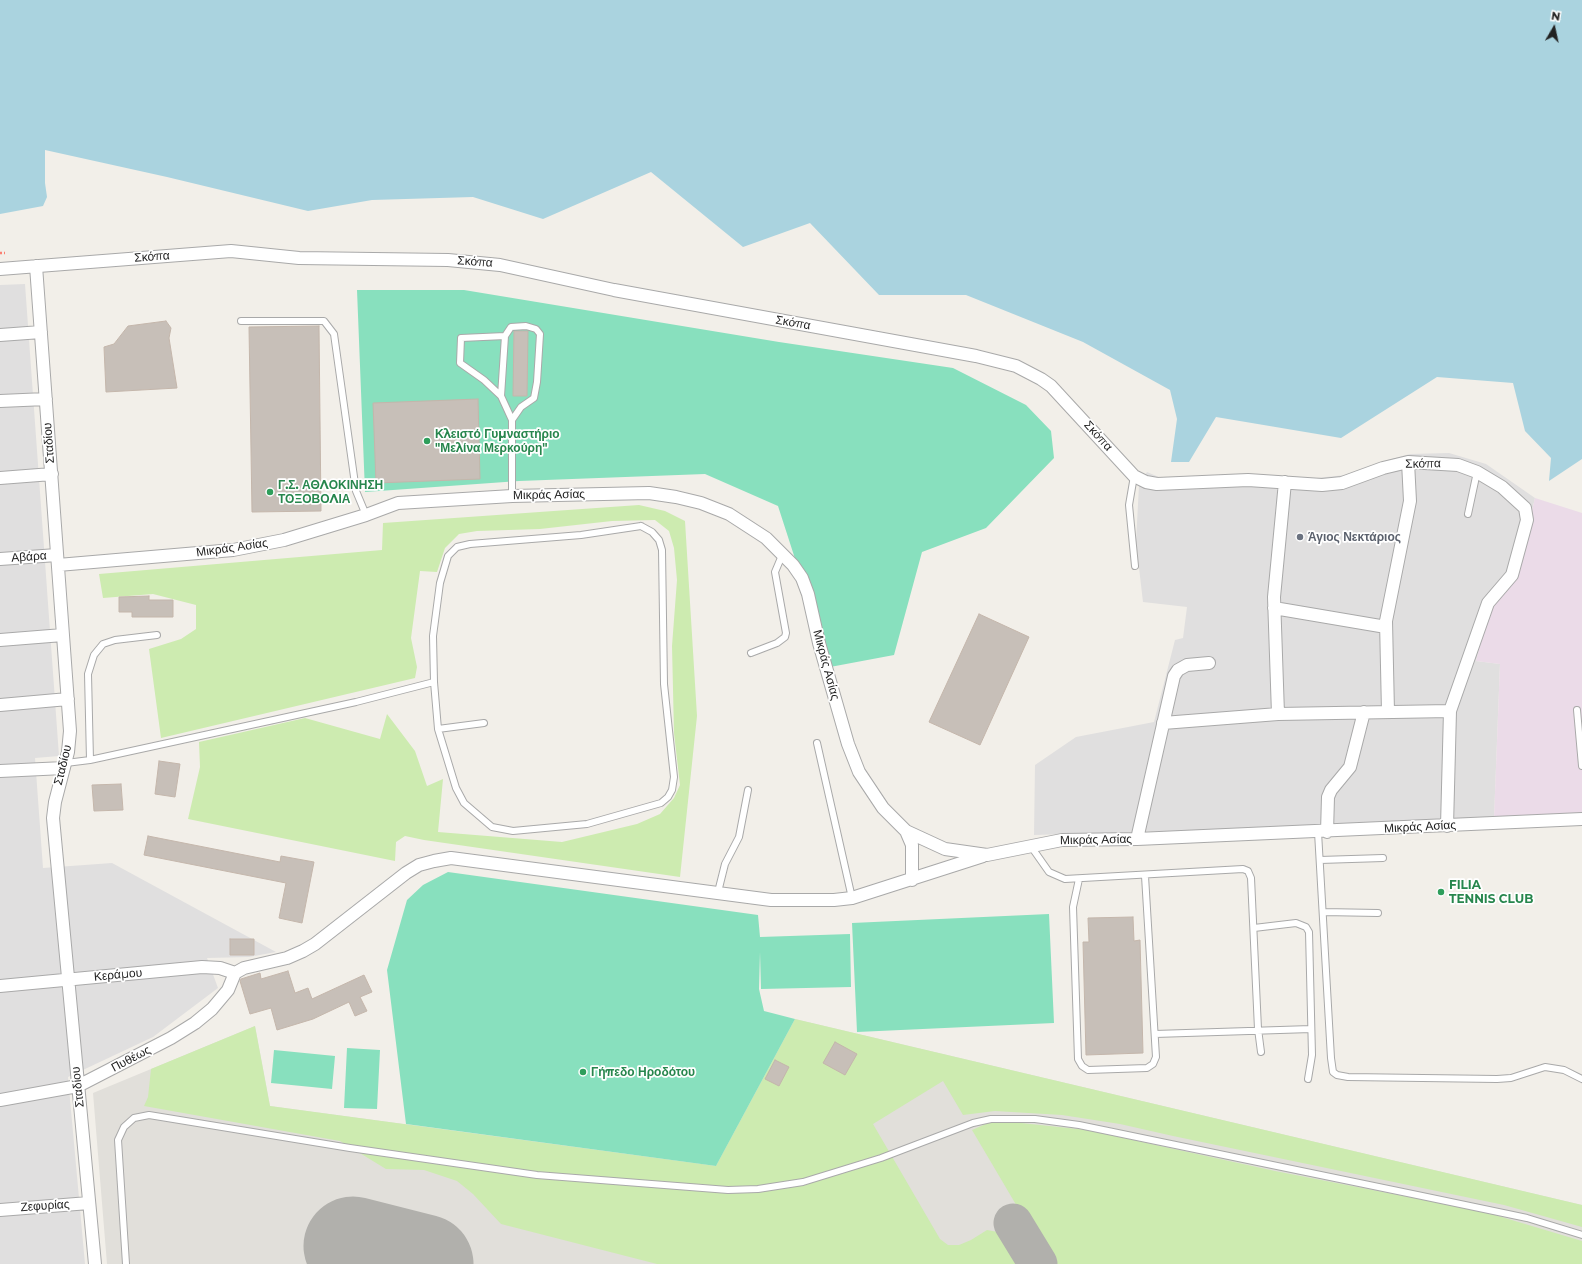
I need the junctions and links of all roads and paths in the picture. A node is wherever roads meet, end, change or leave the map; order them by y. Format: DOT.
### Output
graph roads {
  1 [pos="0,253"];
  2 [pos="6,254"];
  3 [pos="36,266"];
  4 [pos="0,269"];
  5 [pos="241,321"];
  6 [pos="41,332"];
  7 [pos="0,335"];
  8 [pos="505,336"];
  9 [pos="501,396"];
  10 [pos="46,399"];
  11 [pos="0,401"];
  12 [pos="512,420"];
  13 [pos="1408,462"];
  14 [pos="1477,472"];
  15 [pos="52,474"];
  16 [pos="1134,476"];
  17 [pos="0,478"];
  18 [pos="1285,482"];
  19 [pos="512,496"];
  20 [pos="1468,514"];
  21 [pos="366,515"];
  22 [pos="783,553"];
  23 [pos="0,559"];
  24 [pos="58,560"];
  25 [pos="1135,566"];
  26 [pos="1274,608"];
  27 [pos="1386,627"];
  28 [pos="63,635"];
  29 [pos="158,635"];
  30 [pos="0,640"];
  31 [pos="751,653"];
  32 [pos="1209,663"];
  33 [pos="434,682"];
  34 [pos="68,700"];
  35 [pos="0,705"];
  36 [pos="1450,710"];
  37 [pos="1577,710"];
  38 [pos="1364,712"];
  39 [pos="1388,712"];
  40 [pos="1278,714"];
  41 [pos="484,723"];
  42 [pos="1163,723"];
  43 [pos="438,730"];
  44 [pos="817,743"];
  45 [pos="90,760"];
  46 [pos="65,765"];
  47 [pos="1582,766"];
  48 [pos="0,771"];
  49 [pos="748,790"];
  50 [pos="1582,819"];
  51 [pos="1447,826"];
  52 [pos="906,831"];
  53 [pos="1323,832"];
  54 [pos="1137,839"];
  55 [pos="1030,845"];
  56 [pos="986,854"];
  57 [pos="1383,858"];
  58 [pos="1320,860"];
  59 [pos="1145,876"];
  60 [pos="1079,879"];
  61 [pos="912,880"];
  62 [pos="718,892"];
  63 [pos="852,898"];
  64 [pos="1323,912"];
  65 [pos="1378,913"];
  66 [pos="1254,928"];
  67 [pos="235,973"];
  68 [pos="68,979"];
  69 [pos="0,986"];
  70 [pos="1258,1029"];
  71 [pos="1310,1029"];
  72 [pos="1155,1034"];
  73 [pos="1261,1052"];
  74 [pos="1308,1079"];
  75 [pos="1582,1079"];
  76 [pos="78,1086"];
  77 [pos="0,1100"];
  78 [pos="89,1203"];
  79 [pos="0,1210"];
  80 [pos="1582,1235"];
  81 [pos="95,1264"];
  82 [pos="126,1264"];
  1 -- 2 [label="path"];
  3 -- 4 [label="street, Σκόπα"];
  3 -- 6 [label="street, Σταδίου"];
  3 -- 16 [label="street, Σκόπα"];
  5 -- 21 [label="lane"];
  6 -- 7 [label="street"];
  6 -- 10 [label="street, Σταδίου"];
  8 -- 9 [label="lane"];
  8 -- 9 [label="lane"];
  8 -- 12 [label="lane"];
  9 -- 12 [label="lane"];
  10 -- 11 [label="street"];
  10 -- 15 [label="street, Σταδίου"];
  12 -- 19 [label="lane"];
  13 -- 14 [label="street, Σκόπα"];
  13 -- 18 [label="street, Σκόπα"];
  13 -- 27 [label="street"];
  14 -- 20 [label="lane"];
  14 -- 36 [label="street, Σκόπα"];
  15 -- 17 [label="street"];
  15 -- 24 [label="street, Σταδίου"];
  16 -- 18 [label="street, Σκόπα"];
  16 -- 25 [label="lane"];
  18 -- 26 [label="street"];
  19 -- 21 [label="street, Μικράς Ασίας"];
  19 -- 22 [label="street, Μικράς Ασίας"];
  21 -- 24 [label="street, Μικράς Ασίας"];
  22 -- 31 [label="lane"];
  22 -- 52 [label="street, Μικράς Ασίας"];
  23 -- 24 [label="street, Αβάρα"];
  24 -- 28 [label="street, Σταδίου"];
  26 -- 27 [label="street"];
  26 -- 40 [label="street"];
  27 -- 39 [label="street"];
  28 -- 30 [label="street"];
  28 -- 34 [label="street, Σταδίου"];
  29 -- 45 [label="lane"];
  32 -- 42 [label="street"];
  33 -- 43 [label="lane"];
  33 -- 43 [label="lane"];
  33 -- 45 [label="lane"];
  34 -- 35 [label="street"];
  34 -- 46 [label="street, Σταδίου"];
  36 -- 39 [label="street"];
  36 -- 51 [label="street"];
  37 -- 47 [label="lane"];
  38 -- 39 [label="street"];
  38 -- 40 [label="street"];
  38 -- 53 [label="street"];
  40 -- 42 [label="street"];
  41 -- 43 [label="lane"];
  42 -- 54 [label="street"];
  44 -- 63 [label="lane"];
  45 -- 46 [label="lane"];
  46 -- 48 [label="street"];
  46 -- 68 [label="street, Σταδίου"];
  49 -- 62 [label="lane"];
  50 -- 51 [label="street, Μικράς Ασίας"];
  51 -- 53 [label="street, Μικράς Ασίας"];
  52 -- 56 [label="street, Μικράς Ασίας"];
  52 -- 61 [label="street"];
  53 -- 54 [label="street, Μικράς Ασίας"];
  53 -- 58 [label="lane"];
  54 -- 55 [label="street, Μικράς Ασίας"];
  55 -- 56 [label="street, Μικράς Ασίας"];
  55 -- 60 [label="lane"];
  56 -- 61 [label="street"];
  57 -- 58 [label="lane"];
  58 -- 64 [label="lane"];
  59 -- 60 [label="lane"];
  59 -- 66 [label="lane"];
  59 -- 72 [label="lane"];
  60 -- 72 [label="lane"];
  61 -- 63 [label="street"];
  62 -- 63 [label="street"];
  62 -- 67 [label="street"];
  64 -- 65 [label="lane"];
  64 -- 75 [label="lane"];
  66 -- 70 [label="lane"];
  66 -- 71 [label="lane"];
  67 -- 68 [label="street, Κεράμου"];
  67 -- 76 [label="street, Πυθέως"];
  68 -- 69 [label="street, Κεράμου"];
  68 -- 76 [label="street, Σταδίου"];
  70 -- 71 [label="lane"];
  70 -- 72 [label="lane"];
  70 -- 73 [label="lane"];
  71 -- 74 [label="lane"];
  76 -- 77 [label="street, Πυθέως"];
  76 -- 78 [label="street, Σταδίου"];
  78 -- 79 [label="street, Ζεφυρίας"];
  78 -- 81 [label="street, Σταδίου"];
  80 -- 82 [label="lane"];
}
